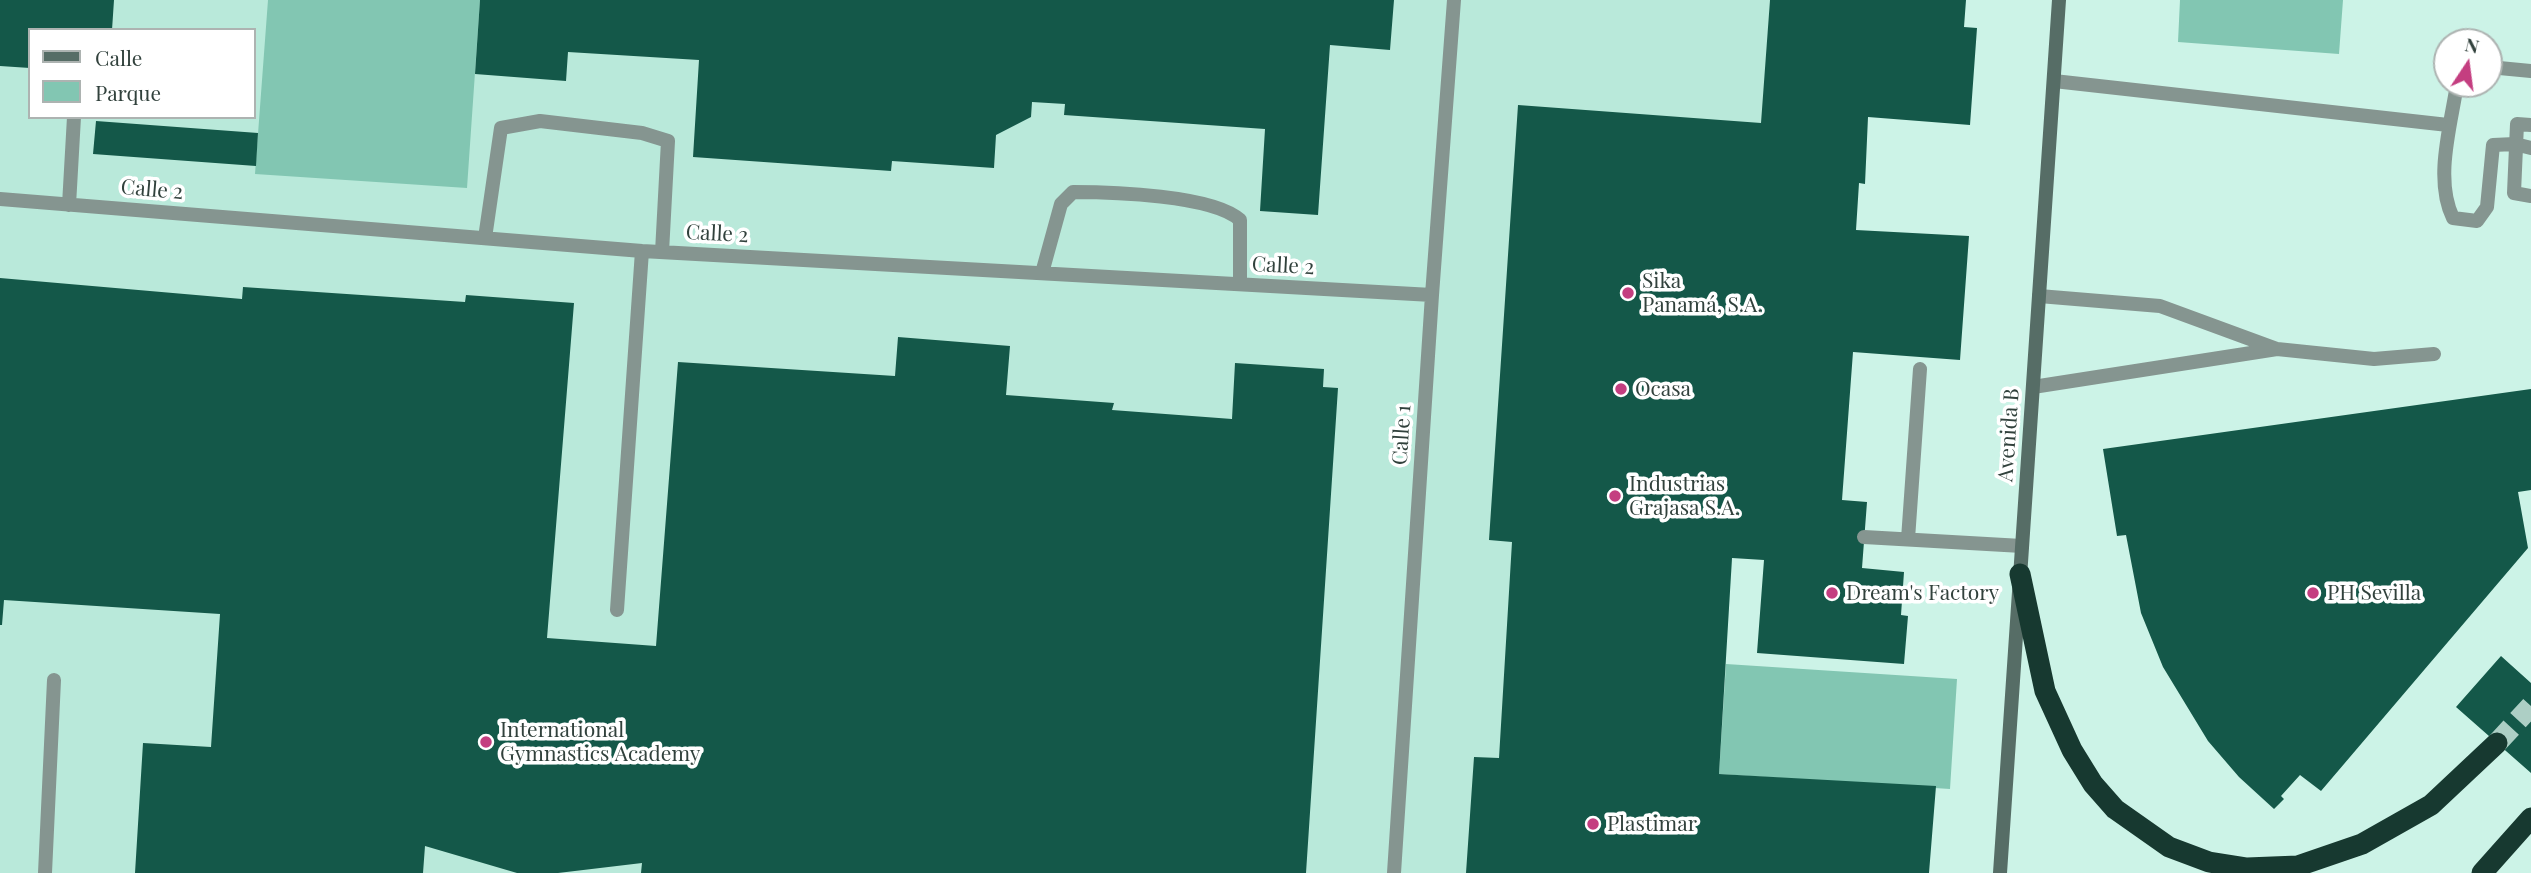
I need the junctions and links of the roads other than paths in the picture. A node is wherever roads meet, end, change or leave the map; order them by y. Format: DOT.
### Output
graph roads {
  1 [pos="1454,0"];
  2 [pos="2059,0"];
  3 [pos="2503,68"];
  4 [pos="2531,71"];
  5 [pos="2054,81"];
  6 [pos="2454,98"];
  7 [pos="74,119"];
  8 [pos="2448,125"];
  9 [pos="2531,125"];
  10 [pos="2515,144"];
  11 [pos="2531,148"];
  12 [pos="2531,196"];
  13 [pos="0,199"];
  14 [pos="69,205"];
  15 [pos="485,238"];
  16 [pos="642,251"];
  17 [pos="662,252"];
  18 [pos="1042,273"];
  19 [pos="1240,284"];
  20 [pos="1432,295"];
  21 [pos="2039,296"];
  22 [pos="2277,349"];
  23 [pos="2434,354"];
  24 [pos="1920,369"];
  25 [pos="2033,387"];
  26 [pos="1864,537"];
  27 [pos="1908,539"];
  28 [pos="2022,546"];
  29 [pos="2020,574"];
  30 [pos="617,611"];
  31 [pos="54,680"];
  32 [pos="2497,743"];
  33 [pos="2531,818"];
  34 [pos="45,873"];
  35 [pos="1394,873"];
  36 [pos="2000,873"];
  37 [pos="2482,873"];
  1 -- 20 [label="lane, Calle 1"];
  2 -- 5 [label="street, Avenida B"];
  3 -- 4 [label="lane"];
  5 -- 8 [label="lane"];
  5 -- 21 [label="street, Avenida B"];
  6 -- 8 [label="lane"];
  7 -- 14 [label="lane"];
  8 -- 10 [label="lane"];
  9 -- 10 [label="lane"];
  10 -- 11 [label="lane"];
  10 -- 12 [label="lane"];
  13 -- 14 [label="lane, Calle 2"];
  14 -- 15 [label="lane, Calle 2"];
  15 -- 16 [label="lane, Calle 2"];
  15 -- 17 [label="lane"];
  16 -- 17 [label="lane, Calle 2"];
  16 -- 30 [label="lane"];
  17 -- 18 [label="lane, Calle 2"];
  18 -- 19 [label="lane, Calle 2"];
  18 -- 19 [label="lane"];
  19 -- 20 [label="lane, Calle 2"];
  20 -- 35 [label="lane, Calle 1"];
  21 -- 22 [label="lane"];
  21 -- 25 [label="street, Avenida B"];
  22 -- 23 [label="lane"];
  22 -- 25 [label="lane"];
  24 -- 27 [label="lane"];
  25 -- 28 [label="street, Avenida B"];
  26 -- 27 [label="lane"];
  27 -- 28 [label="lane"];
  28 -- 29 [label="street, Avenida B"];
  29 -- 32 [label="highway"];
  29 -- 36 [label="street, Avenida B"];
  31 -- 34 [label="lane"];
  33 -- 37 [label="highway"];
}
